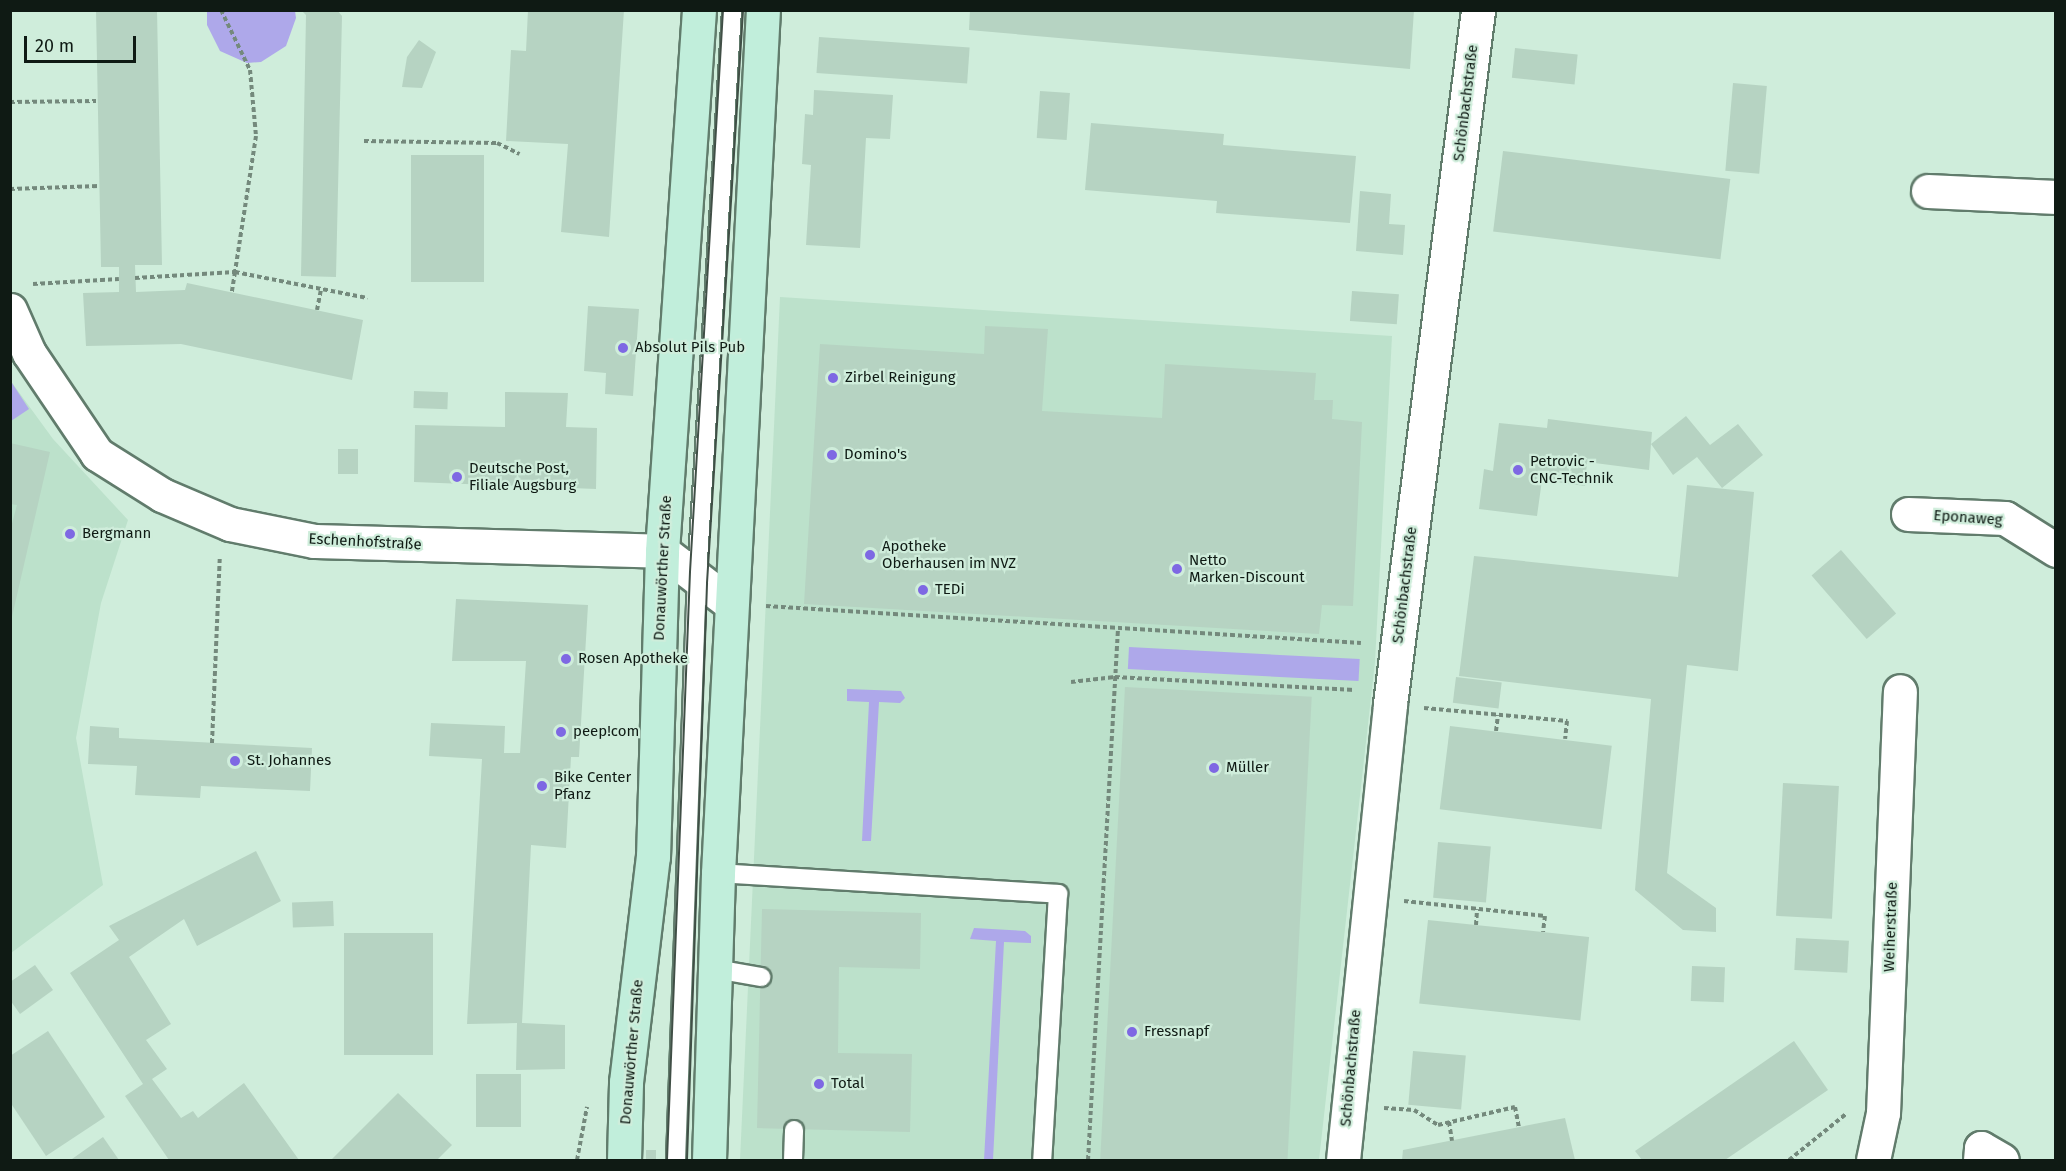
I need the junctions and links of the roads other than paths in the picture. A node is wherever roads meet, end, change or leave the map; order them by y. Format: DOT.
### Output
graph roads {
  1 [pos="699,10"];
  2 [pos="732,10"];
  3 [pos="762,10"];
  4 [pos="1478,10"];
  5 [pos="1928,191"];
  6 [pos="2055,197"];
  7 [pos="20,297"];
  8 [pos="1908,514"];
  9 [pos="2055,550"];
  10 [pos="662,551"];
  11 [pos="697,576"];
  12 [pos="731,604"];
  13 [pos="1900,691"];
  14 [pos="717,873"];
  15 [pos="715,969"];
  16 [pos="760,977"];
  17 [pos="794,1130"];
  18 [pos="624,1161"];
  19 [pos="676,1161"];
  20 [pos="709,1161"];
  21 [pos="793,1161"];
  22 [pos="1042,1161"];
  23 [pos="1343,1161"];
  24 [pos="1873,1161"];
  25 [pos="1980,1161"];
  26 [pos="2002,1161"];
  1 -- 10 [label="main road, Donauwörther Straße"];
  2 -- 11 [label="lane"];
  3 -- 12 [label="main road"];
  4 -- 23 [label="street, Schönbachstraße"];
  5 -- 6 [label="street"];
  7 -- 10 [label="street, Eschenhofstraße"];
  8 -- 9 [label="street, Eponaweg"];
  10 -- 11 [label="street"];
  10 -- 18 [label="main road, Donauwörther Straße"];
  11 -- 12 [label="street"];
  11 -- 19 [label="lane"];
  12 -- 14 [label="main road"];
  13 -- 24 [label="street, Weiherstraße"];
  14 -- 15 [label="main road"];
  14 -- 22 [label="lane"];
  15 -- 16 [label="lane"];
  15 -- 20 [label="main road"];
  17 -- 21 [label="lane"];
  25 -- 26 [label="street"];
}
